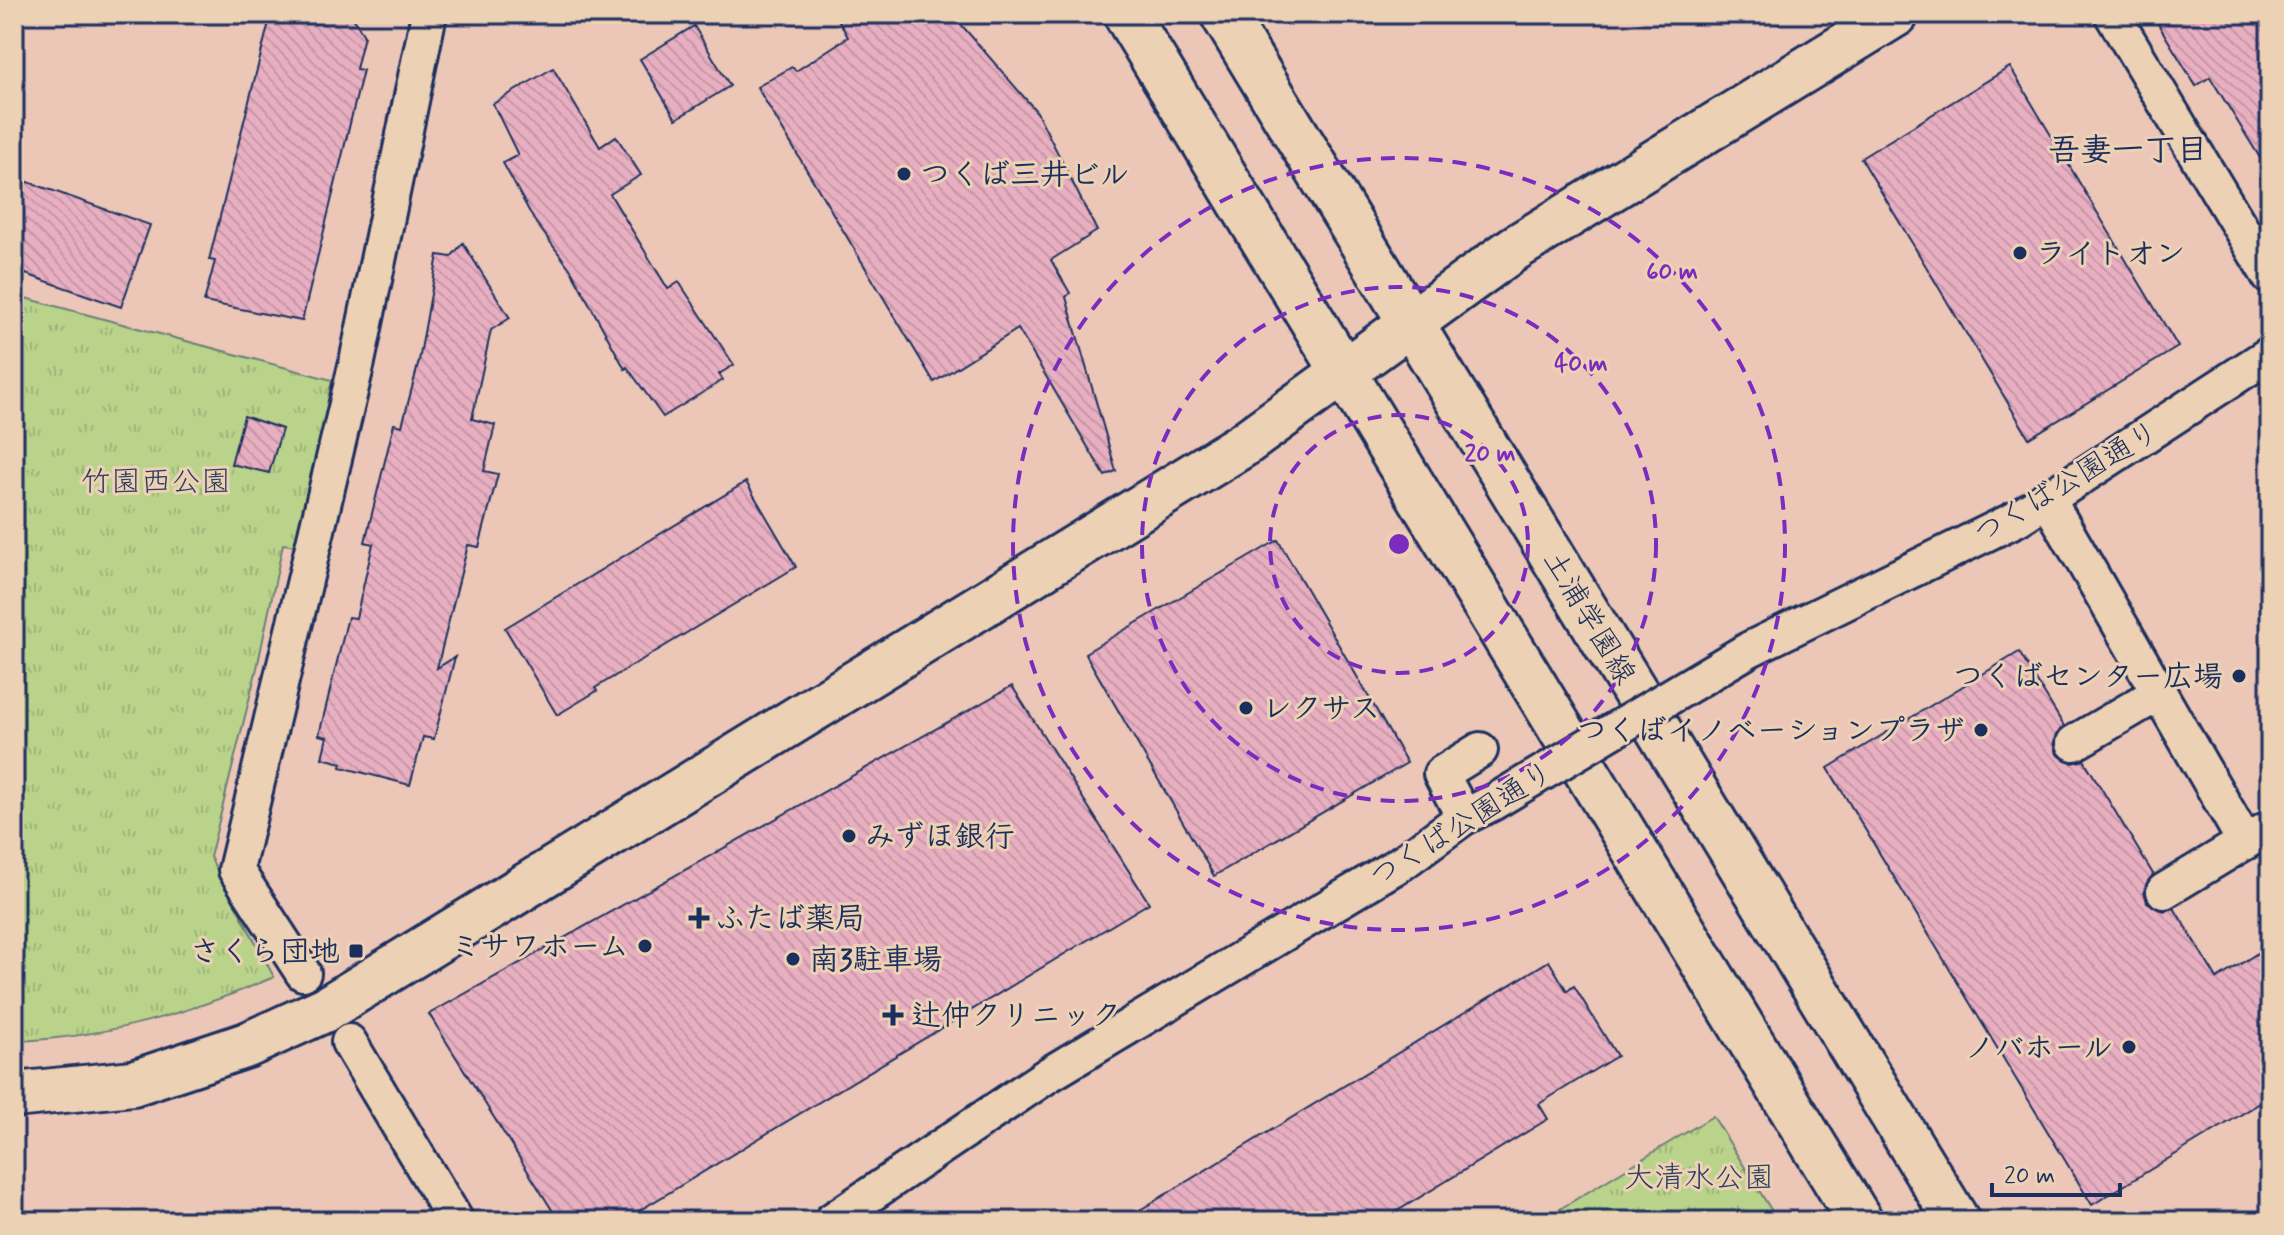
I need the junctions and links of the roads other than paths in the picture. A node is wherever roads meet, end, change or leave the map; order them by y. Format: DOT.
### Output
graph roads {
  1 [pos="429,14"];
  2 [pos="1126,14"];
  3 [pos="1223,14"];
  4 [pos="1896,14"];
  5 [pos="2112,14"];
  6 [pos="2270,277"];
  7 [pos="1411,320"];
  8 [pos="2270,354"];
  9 [pos="1344,370"];
  10 [pos="2047,498"];
  11 [pos="2159,693"];
  12 [pos="2074,743"];
  13 [pos="1480,750"];
  14 [pos="1478,810"];
  15 [pos="2258,835"];
  16 [pos="2164,891"];
  17 [pos="303,973"];
  18 [pos="349,1042"];
  19 [pos="14,1095"];
  20 [pos="456,1221"];
  21 [pos="831,1221"];
  22 [pos="1860,1221"];
  23 [pos="1957,1221"];
  1 -- 17 [label="street"];
  2 -- 9 [label="main road"];
  3 -- 7 [label="main road, 土浦学園線"];
  4 -- 7 [label="main road"];
  5 -- 6 [label="street"];
  7 -- 9 [label="main road"];
  7 -- 23 [label="main road, 土浦学園線"];
  8 -- 10 [label="street, つくば公園通り"];
  9 -- 19 [label="main road"];
  9 -- 22 [label="main road"];
  10 -- 11 [label="street"];
  10 -- 14 [label="street, つくば公園通り, bridge"];
  11 -- 12 [label="street"];
  11 -- 15 [label="street"];
  13 -- 14 [label="street"];
  14 -- 21 [label="street, つくば公園通り"];
  15 -- 16 [label="street"];
  18 -- 20 [label="street"];
}
